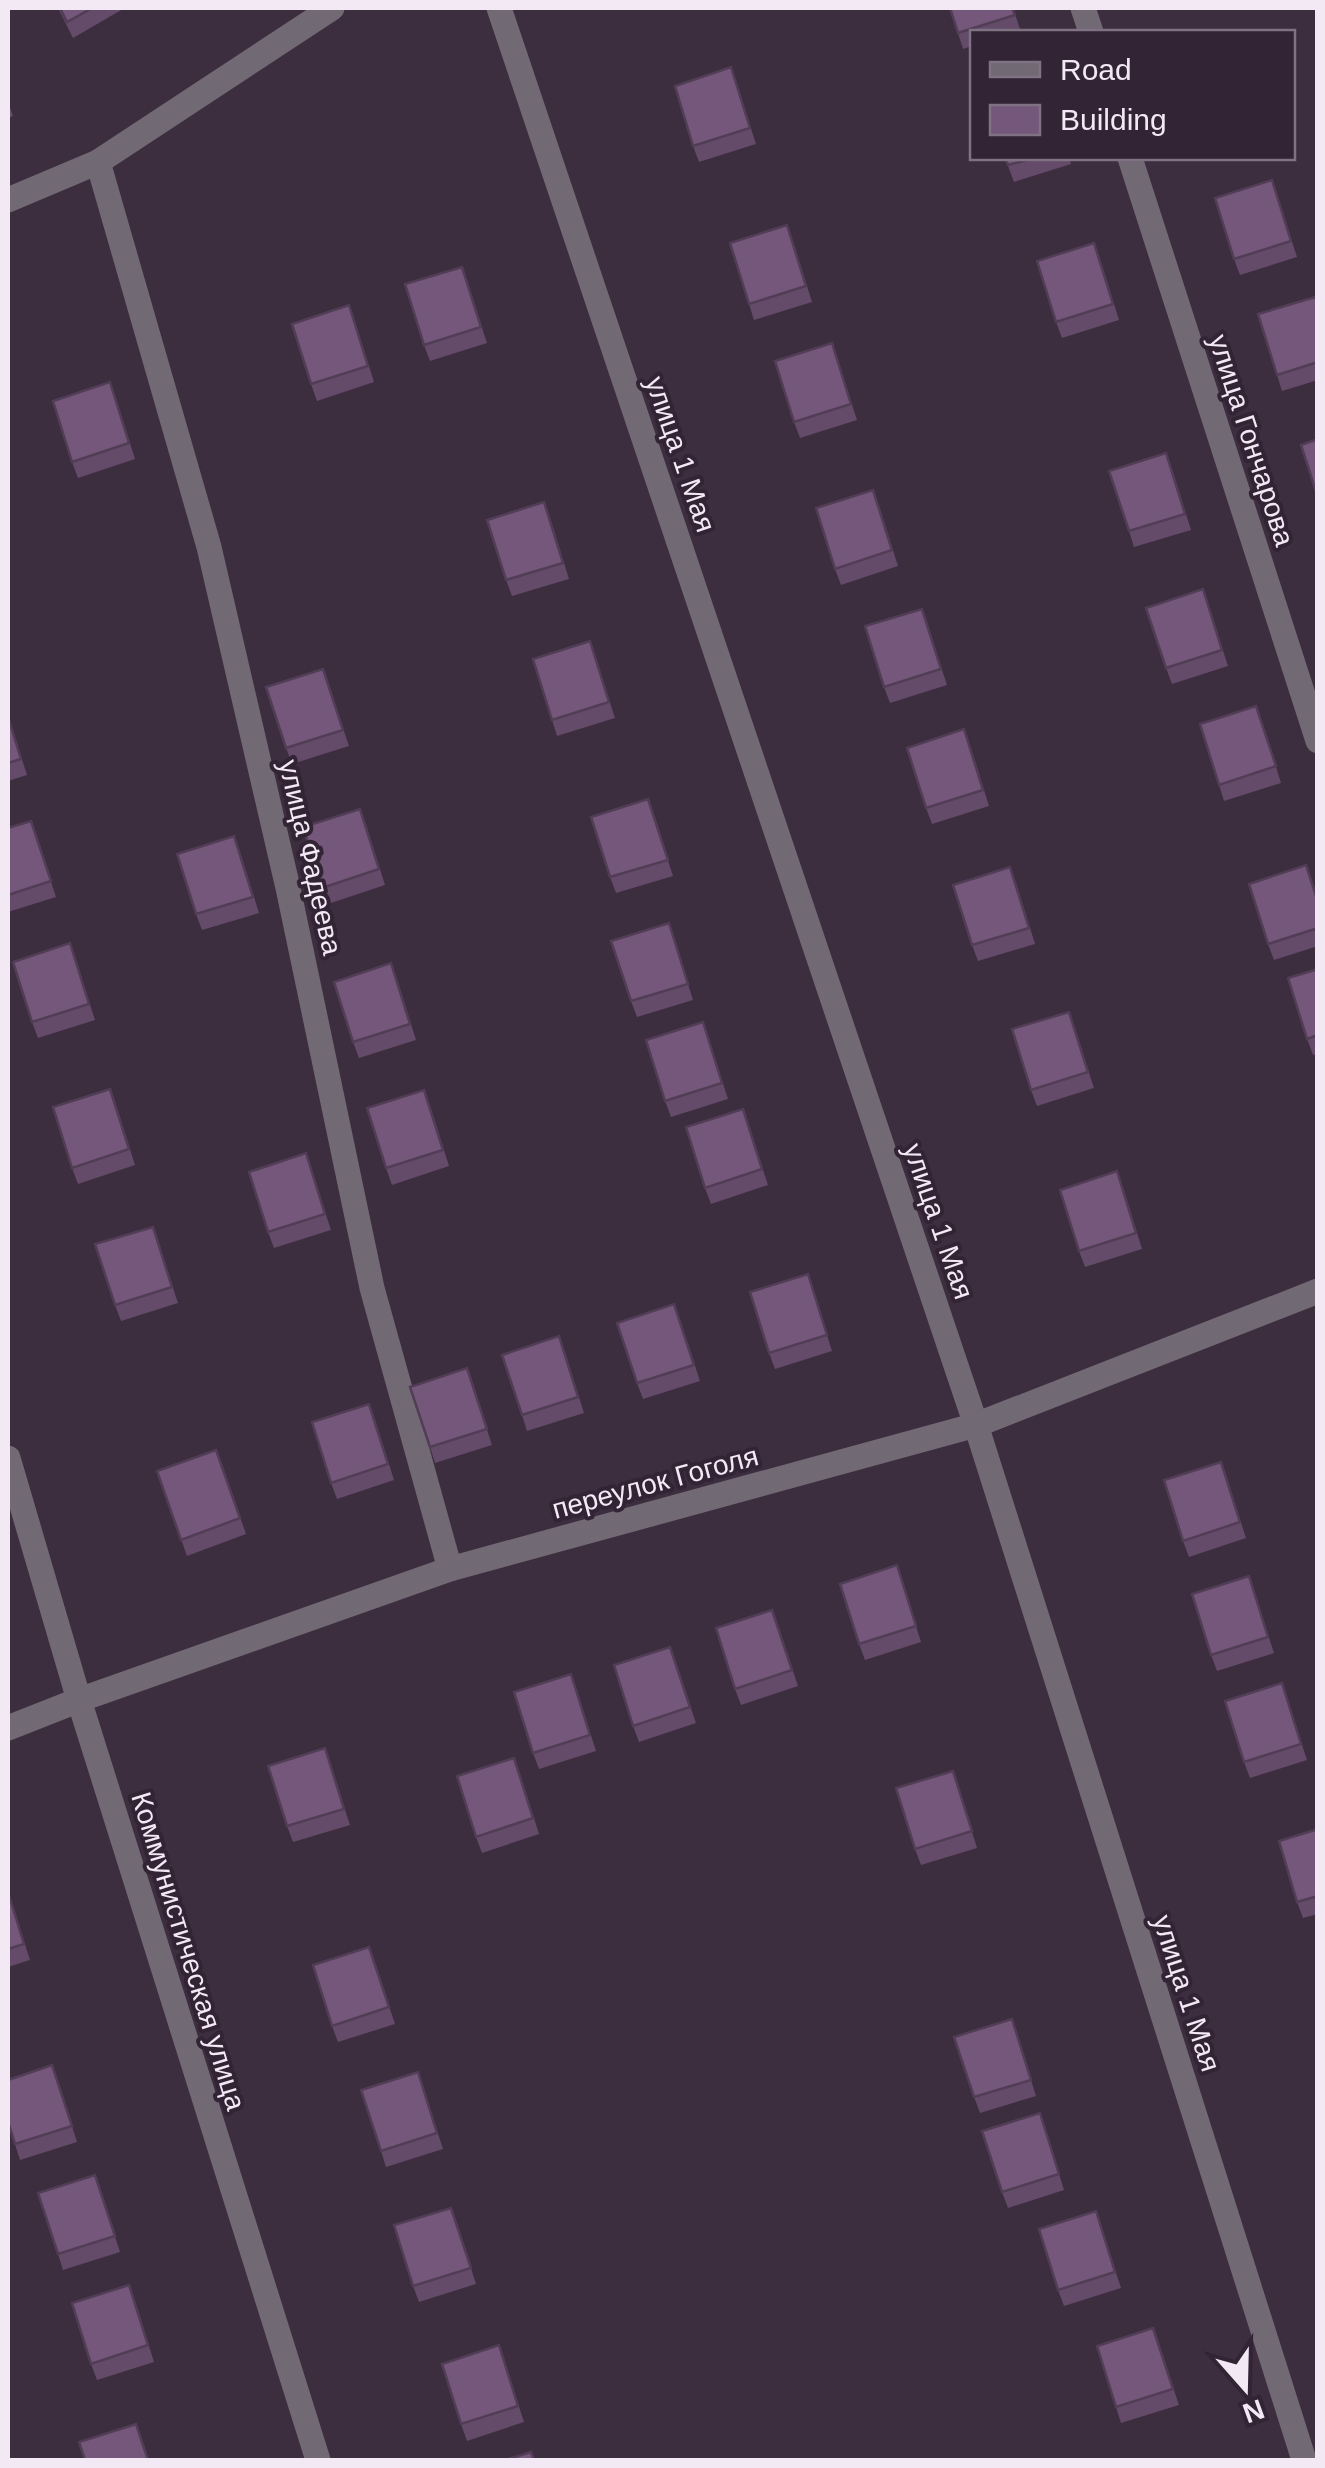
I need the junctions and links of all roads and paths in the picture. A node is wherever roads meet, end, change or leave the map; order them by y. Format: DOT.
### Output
graph roads {
  1 [pos="332,8"];
  2 [pos="499,8"];
  3 [pos="1131,160"];
  4 [pos="98,162"];
  5 [pos="8,200"];
  6 [pos="1318,740"];
  7 [pos="1318,1291"];
  8 [pos="976,1425"];
  9 [pos="8,1458"];
  10 [pos="450,1569"];
  11 [pos="79,1700"];
  12 [pos="8,1728"];
  13 [pos="318,2460"];
  14 [pos="1304,2460"];
  1 -- 4 [label="street"];
  2 -- 8 [label="street, улица 1 Мая"];
  3 -- 6 [label="street, улица Гончарова"];
  4 -- 5 [label="street"];
  4 -- 10 [label="street, улица Фадеева"];
  7 -- 8 [label="street, переулок Гоголя"];
  8 -- 10 [label="street, переулок Гоголя"];
  8 -- 14 [label="street, улица 1 Мая"];
  9 -- 11 [label="street, Коммунистическая улица"];
  10 -- 11 [label="street, переулок Гоголя"];
  11 -- 12 [label="street, переулок Гоголя"];
  11 -- 13 [label="street, Коммунистическая улица"];
}
